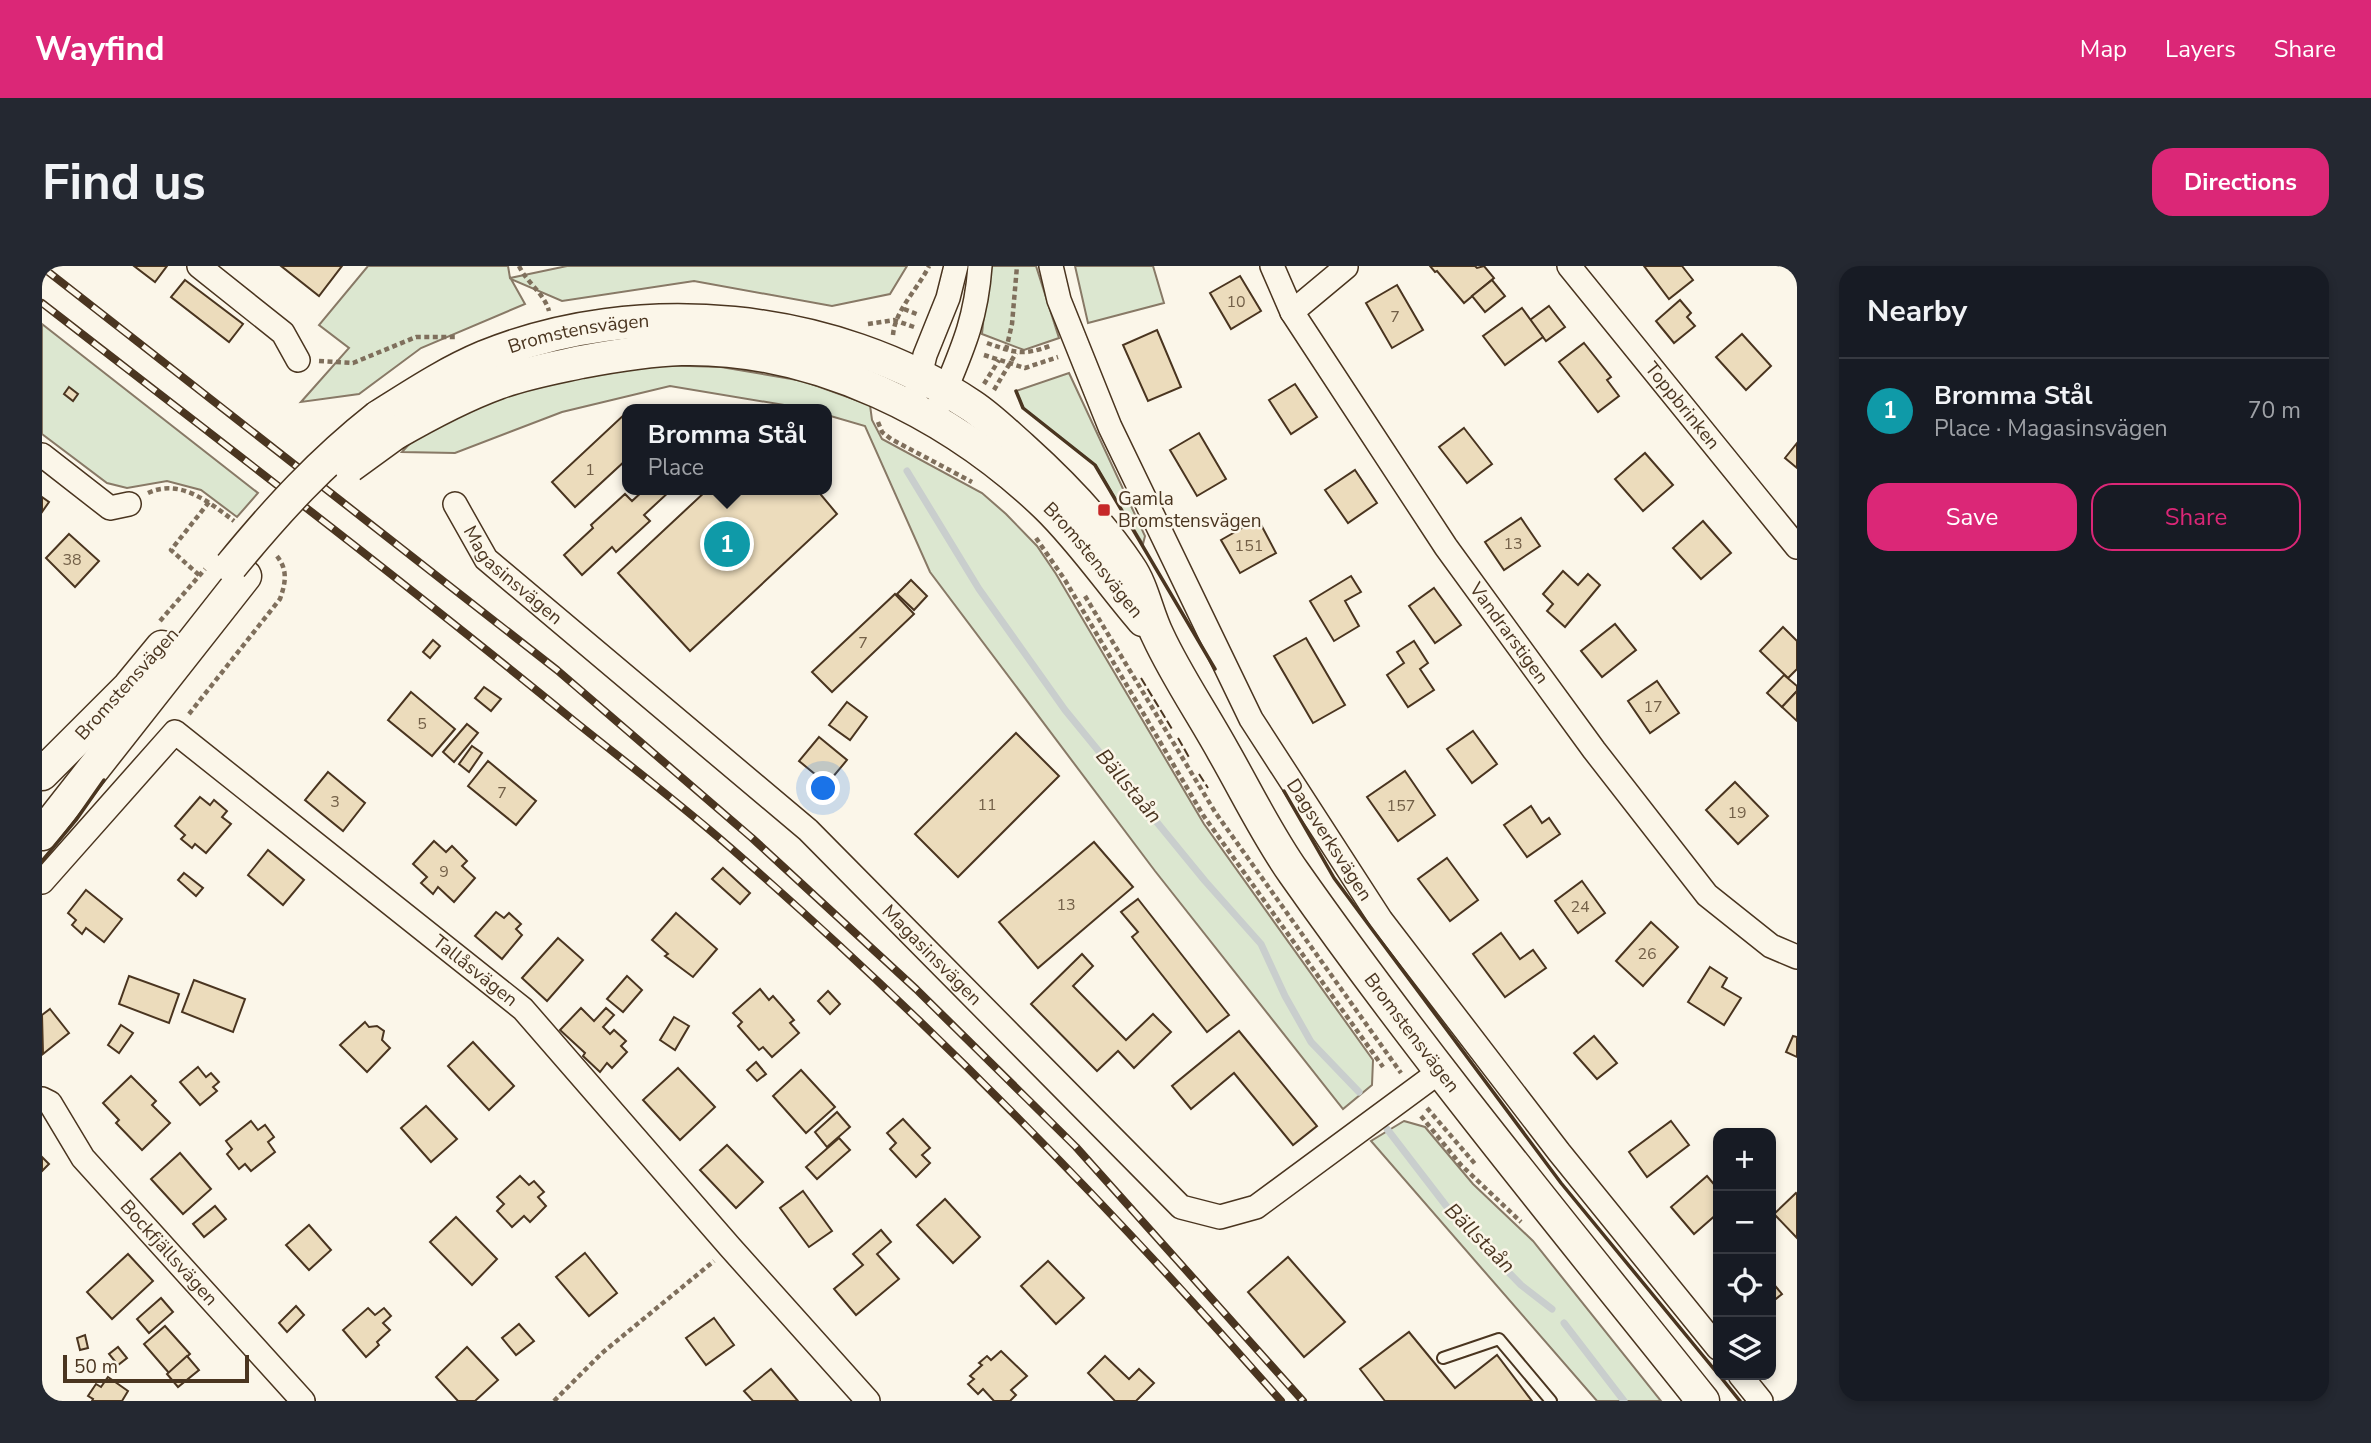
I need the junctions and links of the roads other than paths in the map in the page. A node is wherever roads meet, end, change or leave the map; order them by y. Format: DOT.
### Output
graph roads {
  1 [pos="199,266"];
  2 [pos="956,266"];
  3 [pos="980,266"];
  4 [pos="1051,266"];
  5 [pos="1272,266"];
  6 [pos="1346,267"];
  7 [pos="1573,267"];
  8 [pos="1292,313"];
  9 [pos="298,360"];
  10 [pos="932,383"];
  11 [pos="922,415"];
  12 [pos="386,426"];
  13 [pos="42,455"];
  14 [pos="129,504"];
  15 [pos="455,504"];
  16 [pos="1797,547"];
  17 [pos="238,571"];
  18 [pos="1158,637"];
  19 [pos="42,774"];
  20 [pos="42,834"];
  21 [pos="42,882"];
  22 [pos="1797,957"];
  23 [pos="1439,1072"];
  24 [pos="42,1099"];
  25 [pos="1713,1342"];
  26 [pos="1443,1358"];
  27 [pos="1744,1380"];
  28 [pos="303,1401"];
  29 [pos="868,1401"];
  30 [pos="1551,1401"];
  31 [pos="1703,1401"];
  32 [pos="1761,1401"];
  1 -- 9 [label="street"];
  2 -- 10 [label="street"];
  3 -- 10 [label="street"];
  4 -- 25 [label="street, Dagsverksvägen"];
  5 -- 8 [label="street, Vandrarstigen"];
  6 -- 8 [label="street"];
  7 -- 16 [label="street, Toppbrinken"];
  8 -- 22 [label="street, Vandrarstigen"];
  10 -- 11 [label="street"];
  10 -- 12 [label="street, Bromstensvägen"];
  10 -- 18 [label="street, Bromstensvägen"];
  11 -- 12 [label="street, Bromstensvägen"];
  11 -- 18 [label="street, Bromstensvägen"];
  12 -- 17 [label="street, Bromstensvägen, bridge"];
  13 -- 14 [label="street"];
  15 -- 23 [label="street, Magasinsvägen"];
  17 -- 19 [label="street, Bromstensvägen"];
  17 -- 20 [label="street, Bromstensvägen"];
  18 -- 23 [label="street, Bromstensvägen"];
  21 -- 29 [label="street, Tallåsvägen"];
  23 -- 31 [label="street, Bromstensvägen"];
  24 -- 28 [label="street, Bockfjällsvägen"];
  26 -- 30 [label="lane"];
  27 -- 32 [label="street"];
}
